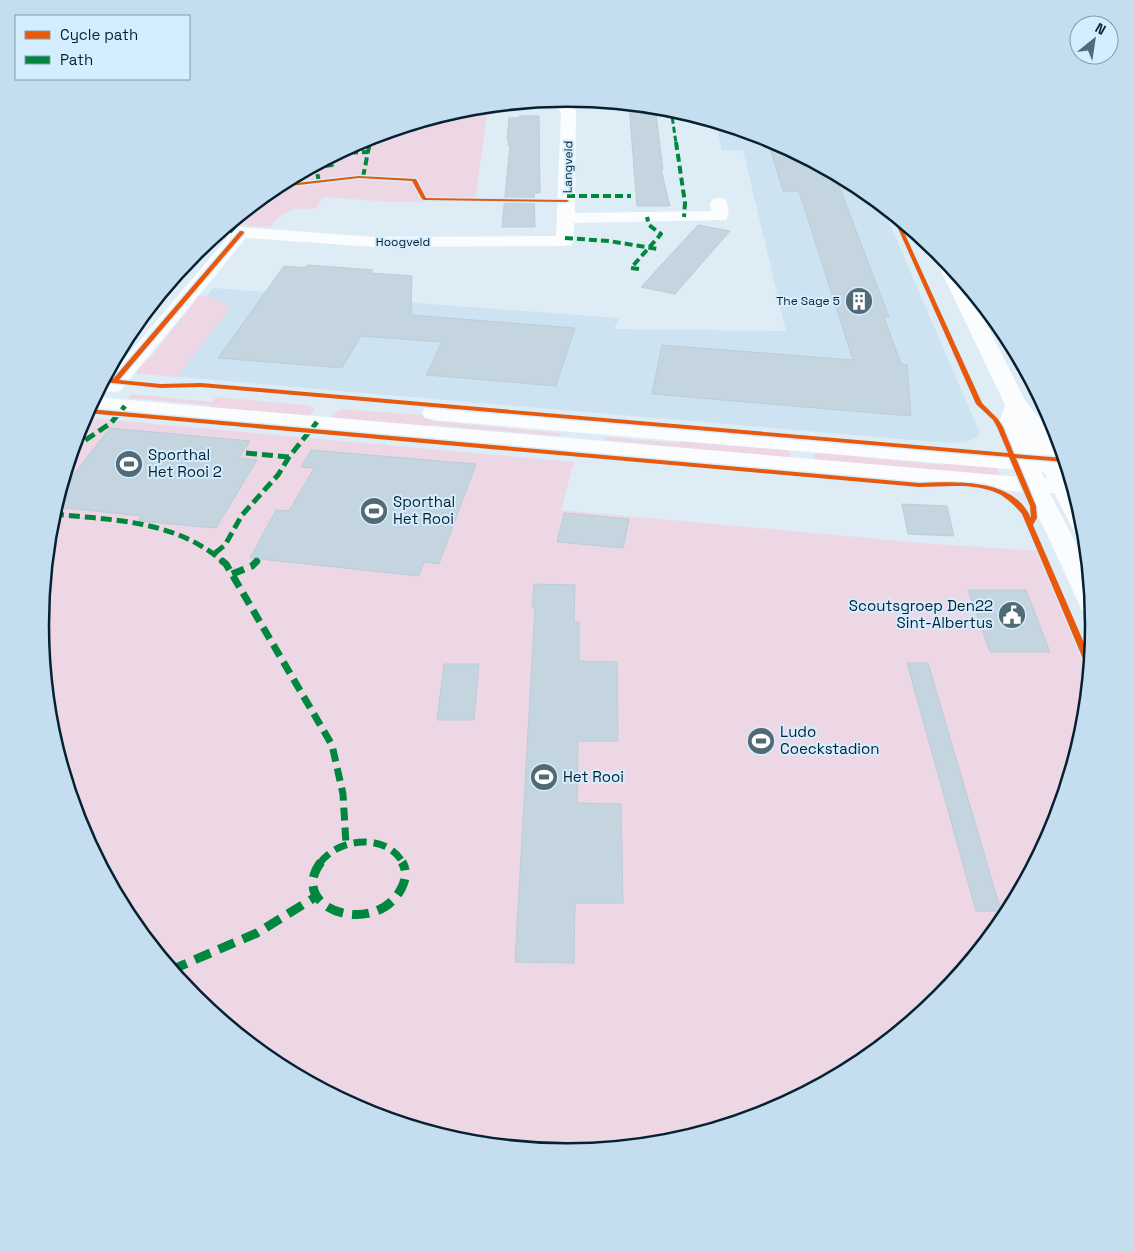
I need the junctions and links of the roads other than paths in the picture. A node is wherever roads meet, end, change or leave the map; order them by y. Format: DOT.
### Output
graph roads {
  1 [pos="565,107"];
  2 [pos="719,203"];
  3 [pos="566,218"];
  4 [pos="231,232"];
  5 [pos="565,241"];
  6 [pos="956,283"];
  7 [pos="111,378"];
  8 [pos="108,385"];
  9 [pos="99,403"];
  10 [pos="1016,405"];
  11 [pos="322,413"];
  12 [pos="803,456"];
  13 [pos="1031,475"];
  14 [pos="1059,476"];
  15 [pos="1069,498"];
  16 [pos="1083,586"];
  1 -- 3 [label="street, Langveld"];
  2 -- 3 [label="street"];
  3 -- 5 [label="street, Langveld"];
  4 -- 5 [label="street, Hoogveld"];
  4 -- 7 [label="street"];
  6 -- 10 [label="street"];
  8 -- 11 [label="street"];
  9 -- 11 [label="street"];
  10 -- 13 [label="street"];
  10 -- 14 [label="street"];
  11 -- 12 [label="street"];
  12 -- 13 [label="street"];
  12 -- 13 [label="street"];
  13 -- 14 [label="street"];
  13 -- 16 [label="street"];
  14 -- 15 [label="street"];
}
